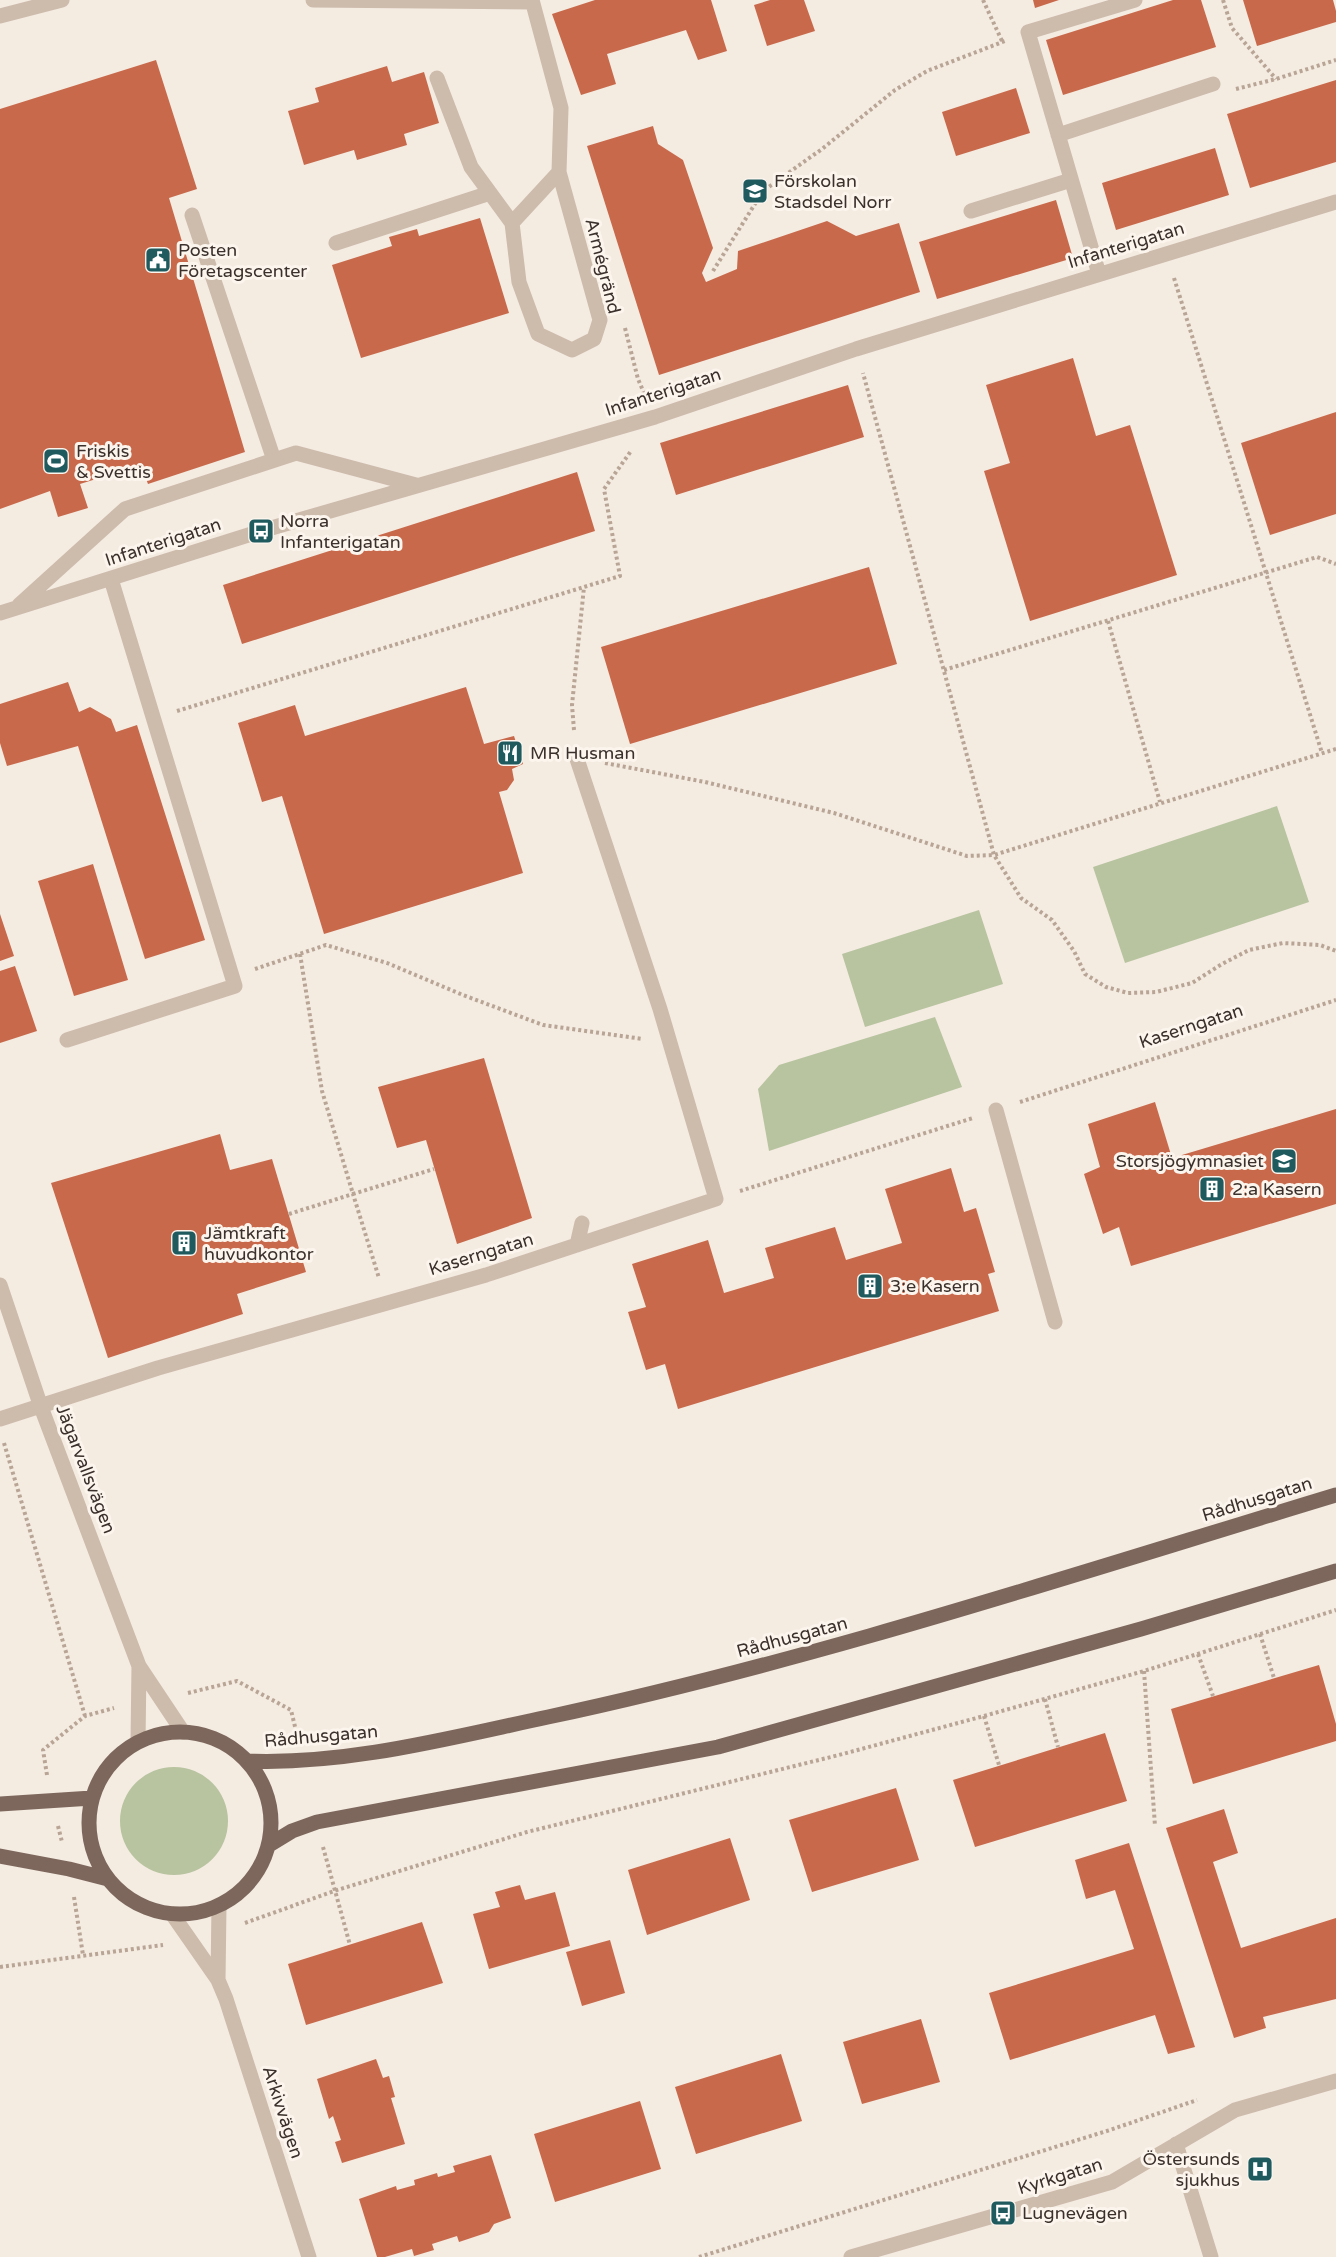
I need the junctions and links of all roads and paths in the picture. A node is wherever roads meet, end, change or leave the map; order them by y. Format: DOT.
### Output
graph roads {
  1 [pos="62,0"];
  2 [pos="313,0"];
  3 [pos="983,0"];
  4 [pos="1135,0"];
  5 [pos="1223,0"];
  6 [pos="532,1"];
  7 [pos="0,16"];
  8 [pos="1028,32"];
  9 [pos="1002,42"];
  10 [pos="1336,60"];
  11 [pos="437,78"];
  12 [pos="1276,79"];
  13 [pos="1213,84"];
  14 [pos="1058,135"];
  15 [pos="559,172"];
  16 [pos="1071,180"];
  17 [pos="490,193"];
  18 [pos="1336,202"];
  19 [pos="971,211"];
  20 [pos="192,215"];
  21 [pos="512,223"];
  22 [pos="336,243"];
  23 [pos="1166,253"];
  24 [pos="713,271"];
  25 [pos="1099,274"];
  26 [pos="626,332"];
  27 [pos="856,349"];
  28 [pos="655,417"];
  29 [pos="274,460"];
  30 [pos="416,485"];
  31 [pos="1336,564"];
  32 [pos="1267,572"];
  33 [pos="111,579"];
  34 [pos="584,587"];
  35 [pos="7,611"];
  36 [pos="1107,621"];
  37 [pos="944,670"];
  38 [pos="154,718"];
  39 [pos="1336,748"];
  40 [pos="1322,753"];
  41 [pos="576,756"];
  42 [pos="1160,802"];
  43 [pos="994,855"];
  44 [pos="1336,951"];
  45 [pos="300,954"];
  46 [pos="234,977"];
  47 [pos="1336,1000"];
  48 [pos="67,1040"];
  49 [pos="670,1042"];
  50 [pos="1058,1090"];
  51 [pos="996,1110"];
  52 [pos="931,1131"];
  53 [pos="434,1169"];
  54 [pos="353,1194"];
  55 [pos="716,1199"];
  56 [pos="289,1214"];
  57 [pos="582,1223"];
  58 [pos="577,1245"];
  59 [pos="0,1285"];
  60 [pos="387,1302"];
  61 [pos="1055,1322"];
  62 [pos="41,1407"];
  63 [pos="0,1419"];
  64 [pos="3,1439"];
  65 [pos="1336,1495"];
  66 [pos="1336,1571"];
  67 [pos="1336,1611"];
  68 [pos="1260,1634"];
  69 [pos="1198,1653"];
  70 [pos="139,1666"];
  71 [pos="1144,1671"];
  72 [pos="1274,1678"];
  73 [pos="1213,1696"];
  74 [pos="161,1699"];
  75 [pos="1045,1699"];
  76 [pos="139,1702"];
  77 [pos="85,1716"];
  78 [pos="984,1716"];
  79 [pos="183,1732"];
  80 [pos="138,1742"];
  81 [pos="1058,1747"];
  82 [pos="303,1760"];
  83 [pos="247,1761"];
  84 [pos="999,1765"];
  85 [pos="92,1798"];
  86 [pos="51,1802"];
  87 [pos="0,1804"];
  88 [pos="317,1822"];
  89 [pos="1155,1826"];
  90 [pos="269,1845"];
  91 [pos="0,1856"];
  92 [pos="69,1869"];
  93 [pos="108,1879"];
  94 [pos="334,1891"];
  95 [pos="219,1906"];
  96 [pos="172,1914"];
  97 [pos="218,1933"];
  98 [pos="191,1941"];
  99 [pos="350,1945"];
  100 [pos="83,1955"];
  101 [pos="0,1967"];
  102 [pos="218,1980"];
  103 [pos="1336,2081"];
  104 [pos="1207,2096"];
  105 [pos="1176,2144"];
  106 [pos="309,2257"];
  107 [pos="699,2257"];
  108 [pos="851,2257"];
  109 [pos="1211,2257"];
  1 -- 7 [label="street"];
  2 -- 6 [label="street"];
  3 -- 9 [label="path"];
  4 -- 8 [label="street"];
  5 -- 12 [label="path"];
  6 -- 15 [label="street, Armégränd"];
  8 -- 9 [label="path"];
  8 -- 14 [label="street"];
  9 -- 24 [label="path"];
  10 -- 12 [label="path"];
  11 -- 17 [label="street"];
  12 -- 13 [label="path"];
  13 -- 14 [label="street"];
  14 -- 16 [label="street"];
  15 -- 21 [label="street"];
  15 -- 21 [label="street, Armégränd"];
  16 -- 19 [label="street"];
  16 -- 25 [label="street"];
  17 -- 21 [label="street"];
  17 -- 22 [label="street"];
  18 -- 23 [label="street, Infanterigatan"];
  20 -- 29 [label="street"];
  23 -- 25 [label="street, Infanterigatan"];
  23 -- 32 [label="path"];
  25 -- 27 [label="street, Infanterigatan"];
  26 -- 28 [label="path"];
  27 -- 28 [label="street, Infanterigatan"];
  27 -- 37 [label="path"];
  28 -- 30 [label="street, Infanterigatan"];
  28 -- 34 [label="path"];
  29 -- 30 [label="street"];
  29 -- 35 [label="street"];
  30 -- 33 [label="street, Infanterigatan"];
  31 -- 32 [label="path"];
  32 -- 36 [label="path"];
  32 -- 40 [label="path"];
  33 -- 35 [label="street, Infanterigatan"];
  33 -- 38 [label="street"];
  34 -- 38 [label="path"];
  34 -- 41 [label="path"];
  36 -- 37 [label="path"];
  36 -- 42 [label="path"];
  37 -- 43 [label="path"];
  38 -- 46 [label="street"];
  39 -- 40 [label="path"];
  40 -- 42 [label="path"];
  41 -- 43 [label="path"];
  41 -- 49 [label="street"];
  42 -- 43 [label="path"];
  43 -- 44 [label="path"];
  45 -- 46 [label="path"];
  45 -- 49 [label="path"];
  45 -- 54 [label="path"];
  46 -- 48 [label="street"];
  47 -- 50 [label="path, Kaserngatan"];
  49 -- 55 [label="street"];
  51 -- 61 [label="street"];
  52 -- 55 [label="path"];
  53 -- 54 [label="path"];
  54 -- 56 [label="path"];
  54 -- 60 [label="path"];
  55 -- 58 [label="street, Kaserngatan"];
  57 -- 58 [label="street"];
  58 -- 60 [label="street, Kaserngatan"];
  59 -- 62 [label="street, Jägarvallsvägen"];
  60 -- 62 [label="street, Kaserngatan"];
  62 -- 63 [label="street, Kaserngatan"];
  62 -- 70 [label="street, Jägarvallsvägen"];
  64 -- 77 [label="path"];
  65 -- 82 [label="main road, Rådhusgatan"];
  66 -- 88 [label="main road"];
  67 -- 68 [label="path"];
  68 -- 69 [label="path"];
  68 -- 72 [label="path"];
  69 -- 71 [label="path"];
  69 -- 73 [label="path"];
  70 -- 74 [label="street, Jägarvallsvägen"];
  70 -- 76 [label="street, Jägarvallsvägen"];
  71 -- 75 [label="path"];
  71 -- 89 [label="path"];
  74 -- 79 [label="street, Jägarvallsvägen"];
  74 -- 82 [label="path"];
  75 -- 78 [label="path"];
  75 -- 81 [label="path"];
  76 -- 77 [label="path"];
  76 -- 80 [label="street, Jägarvallsvägen"];
  77 -- 86 [label="path"];
  78 -- 84 [label="path"];
  78 -- 94 [label="path"];
  79 -- 80 [label="main road"];
  79 -- 83 [label="main road"];
  80 -- 85 [label="main road"];
  82 -- 83 [label="main road, Rådhusgatan"];
  83 -- 90 [label="main road"];
  85 -- 86 [label="main road"];
  85 -- 93 [label="main road"];
  86 -- 87 [label="main road"];
  86 -- 92 [label="path"];
  88 -- 90 [label="main road"];
  88 -- 94 [label="path"];
  90 -- 95 [label="main road"];
  91 -- 92 [label="main road"];
  92 -- 93 [label="main road"];
  92 -- 100 [label="path"];
  93 -- 96 [label="main road"];
  94 -- 97 [label="path"];
  94 -- 99 [label="path"];
  95 -- 96 [label="main road"];
  95 -- 97 [label="street, Arkivvägen"];
  96 -- 98 [label="street, Arkivvägen"];
  97 -- 102 [label="street, Arkivvägen"];
  98 -- 100 [label="path"];
  98 -- 102 [label="street, Arkivvägen"];
  100 -- 101 [label="path"];
  102 -- 106 [label="street, Arkivvägen"];
  103 -- 105 [label="street, Kyrkgatan"];
  104 -- 107 [label="path"];
  105 -- 108 [label="street, Kyrkgatan"];
  105 -- 109 [label="street"];
}
